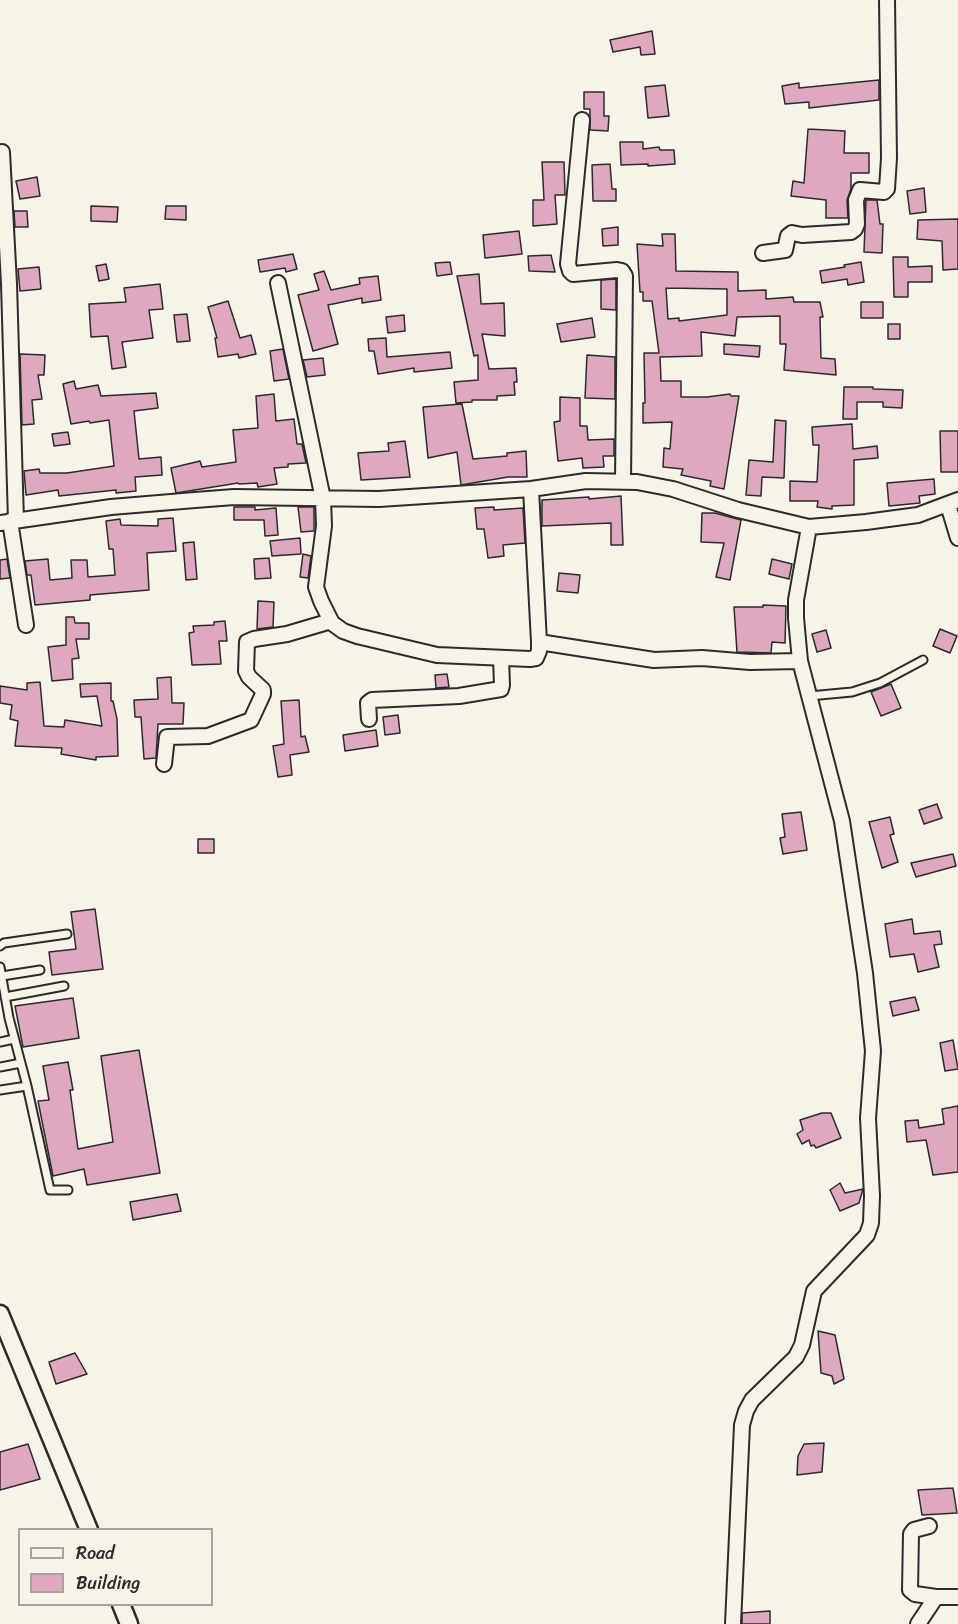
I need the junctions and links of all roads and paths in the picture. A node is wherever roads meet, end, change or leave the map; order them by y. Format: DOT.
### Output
graph roads {
  1 [pos="886,0"];
  2 [pos="582,120"];
  3 [pos="2,152"];
  4 [pos="763,253"];
  5 [pos="279,283"];
  6 [pos="4,284"];
  7 [pos="7,474"];
  8 [pos="623,482"];
  9 [pos="531,489"];
  10 [pos="323,499"];
  11 [pos="953,502"];
  12 [pos="9,522"];
  13 [pos="808,526"];
  14 [pos="958,538"];
  15 [pos="331,621"];
  16 [pos="26,625"];
  17 [pos="539,642"];
  18 [pos="501,659"];
  19 [pos="923,660"];
  20 [pos="800,661"];
  21 [pos="809,696"];
  22 [pos="369,719"];
  23 [pos="164,764"];
  24 [pos="67,934"];
  25 [pos="0,946"];
  26 [pos="0,967"];
  27 [pos="40,970"];
  28 [pos="2,976"];
  29 [pos="64,986"];
  30 [pos="5,997"];
  31 [pos="0,1017"];
  32 [pos="9,1018"];
  33 [pos="14,1039"];
  34 [pos="0,1042"];
  35 [pos="21,1063"];
  36 [pos="0,1067"];
  37 [pos="27,1086"];
  38 [pos="0,1090"];
  39 [pos="68,1190"];
  40 [pos="0,1314"];
  41 [pos="929,1526"];
  42 [pos="88,1528"];
  43 [pos="936,1597"];
  44 [pos="958,1597"];
  45 [pos="121,1606"];
  46 [pos="129,1624"];
  47 [pos="733,1624"];
  48 [pos="918,1624"];
  1 -- 4 [label="street"];
  2 -- 8 [label="street"];
  3 -- 6 [label="street"];
  5 -- 10 [label="street"];
  6 -- 7 [label="street"];
  7 -- 12 [label="street"];
  8 -- 9 [label="street"];
  8 -- 13 [label="street"];
  9 -- 10 [label="street"];
  9 -- 17 [label="street"];
  10 -- 12 [label="street"];
  10 -- 15 [label="street"];
  11 -- 13 [label="street"];
  11 -- 14 [label="street"];
  12 -- 16 [label="street"];
  13 -- 20 [label="street"];
  15 -- 18 [label="street"];
  15 -- 23 [label="street"];
  17 -- 18 [label="street"];
  17 -- 20 [label="street"];
  18 -- 22 [label="street"];
  19 -- 21 [label="lane"];
  20 -- 21 [label="street"];
  21 -- 47 [label="street"];
  24 -- 25 [label="lane"];
  26 -- 28 [label="lane"];
  27 -- 28 [label="lane"];
  28 -- 30 [label="lane"];
  29 -- 30 [label="lane"];
  30 -- 32 [label="lane"];
  31 -- 32 [label="lane"];
  32 -- 33 [label="lane"];
  33 -- 34 [label="lane"];
  33 -- 35 [label="lane"];
  35 -- 36 [label="lane"];
  35 -- 37 [label="lane"];
  37 -- 38 [label="lane"];
  37 -- 39 [label="lane"];
  40 -- 42 [label="street"];
  41 -- 43 [label="street"];
  43 -- 44 [label="street"];
  43 -- 48 [label="street"];
  45 -- 46 [label="street"];
}
